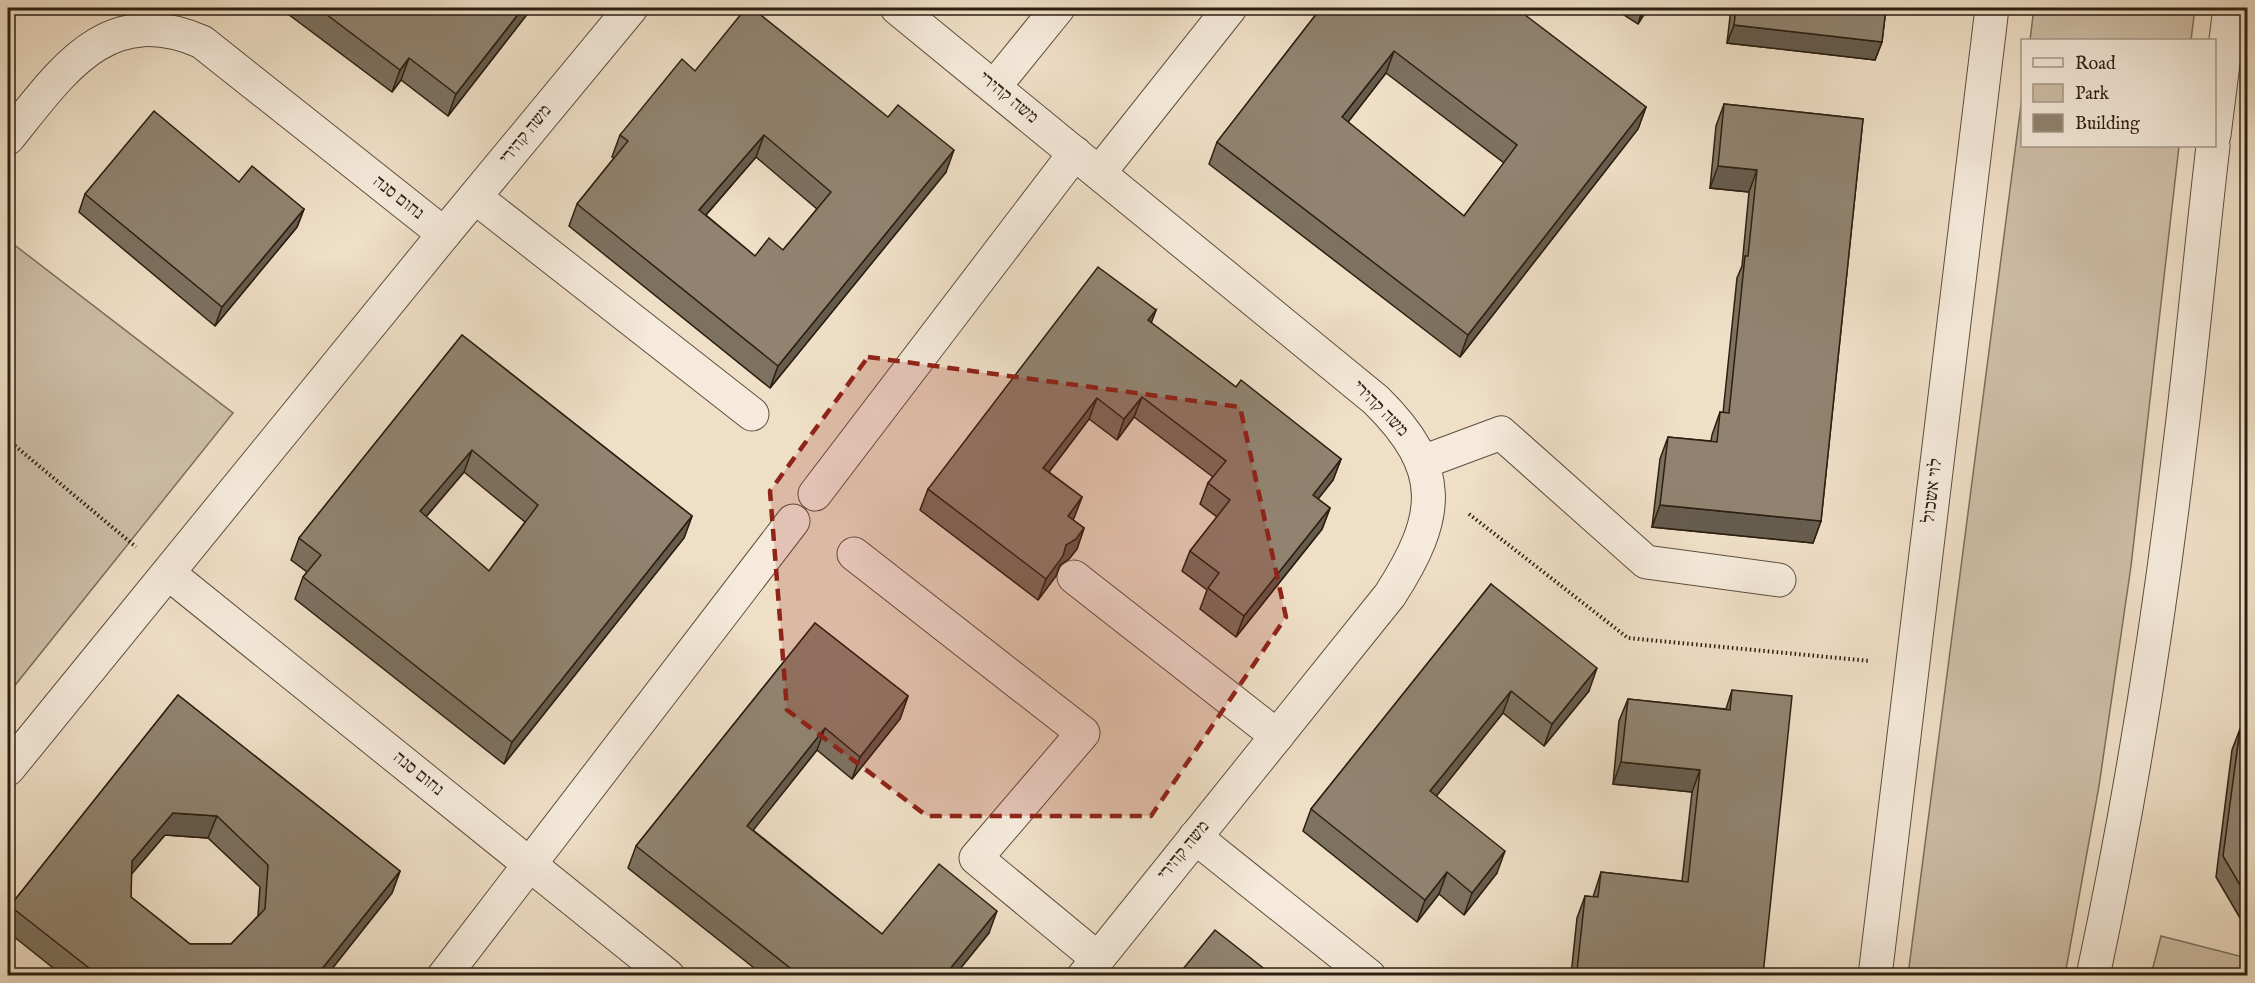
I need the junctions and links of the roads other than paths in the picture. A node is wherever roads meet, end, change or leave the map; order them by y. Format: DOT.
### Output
graph roads {
  1 [pos="631,8"];
  2 [pos="897,8"];
  3 [pos="1059,8"];
  4 [pos="1230,8"];
  5 [pos="1992,8"];
  6 [pos="2230,8"];
  7 [pos="157,16"];
  8 [pos="994,87"];
  9 [pos="2216,119"];
  10 [pos="8,138"];
  11 [pos="2213,147"];
  12 [pos="1075,153"];
  13 [pos="1100,173"];
  14 [pos="475,197"];
  15 [pos="444,234"];
  16 [pos="752,414"];
  17 [pos="1426,472"];
  18 [pos="815,494"];
  19 [pos="793,521"];
  20 [pos="854,554"];
  21 [pos="168,573"];
  22 [pos="1074,577"];
  23 [pos="1779,580"];
  24 [pos="1277,736"];
  25 [pos="8,769"];
  26 [pos="1195,837"];
  27 [pos="529,864"];
  28 [pos="1090,967"];
  29 [pos="444,975"];
  30 [pos="668,975"];
  31 [pos="1369,975"];
  32 [pos="1875,975"];
  33 [pos="2093,975"];
  1 -- 14 [label="street, משה קהירי"];
  2 -- 8 [label="street, משה קהירי"];
  3 -- 8 [label="street"];
  4 -- 13 [label="street"];
  5 -- 32 [label="street, לוי אשכול"];
  6 -- 9 [label="street"];
  7 -- 10 [label="street, נחום סנה"];
  7 -- 15 [label="street, נחום סנה"];
  8 -- 12 [label="street, משה קהירי"];
  11 -- 33 [label="street"];
  12 -- 13 [label="street, משה קהירי"];
  12 -- 18 [label="street"];
  13 -- 17 [label="street, משה קהירי"];
  14 -- 15 [label="street, משה קהירי"];
  14 -- 16 [label="street"];
  15 -- 21 [label="street"];
  17 -- 23 [label="street"];
  17 -- 24 [label="street, משה קהירי"];
  19 -- 27 [label="street"];
  20 -- 28 [label="street"];
  21 -- 25 [label="street"];
  21 -- 27 [label="street, נחום סנה"];
  22 -- 24 [label="street"];
  24 -- 26 [label="street, משה קהירי"];
  26 -- 28 [label="street, משה קהירי"];
  26 -- 31 [label="street"];
  27 -- 29 [label="street"];
  27 -- 30 [label="street, נחום סנה"];
}
